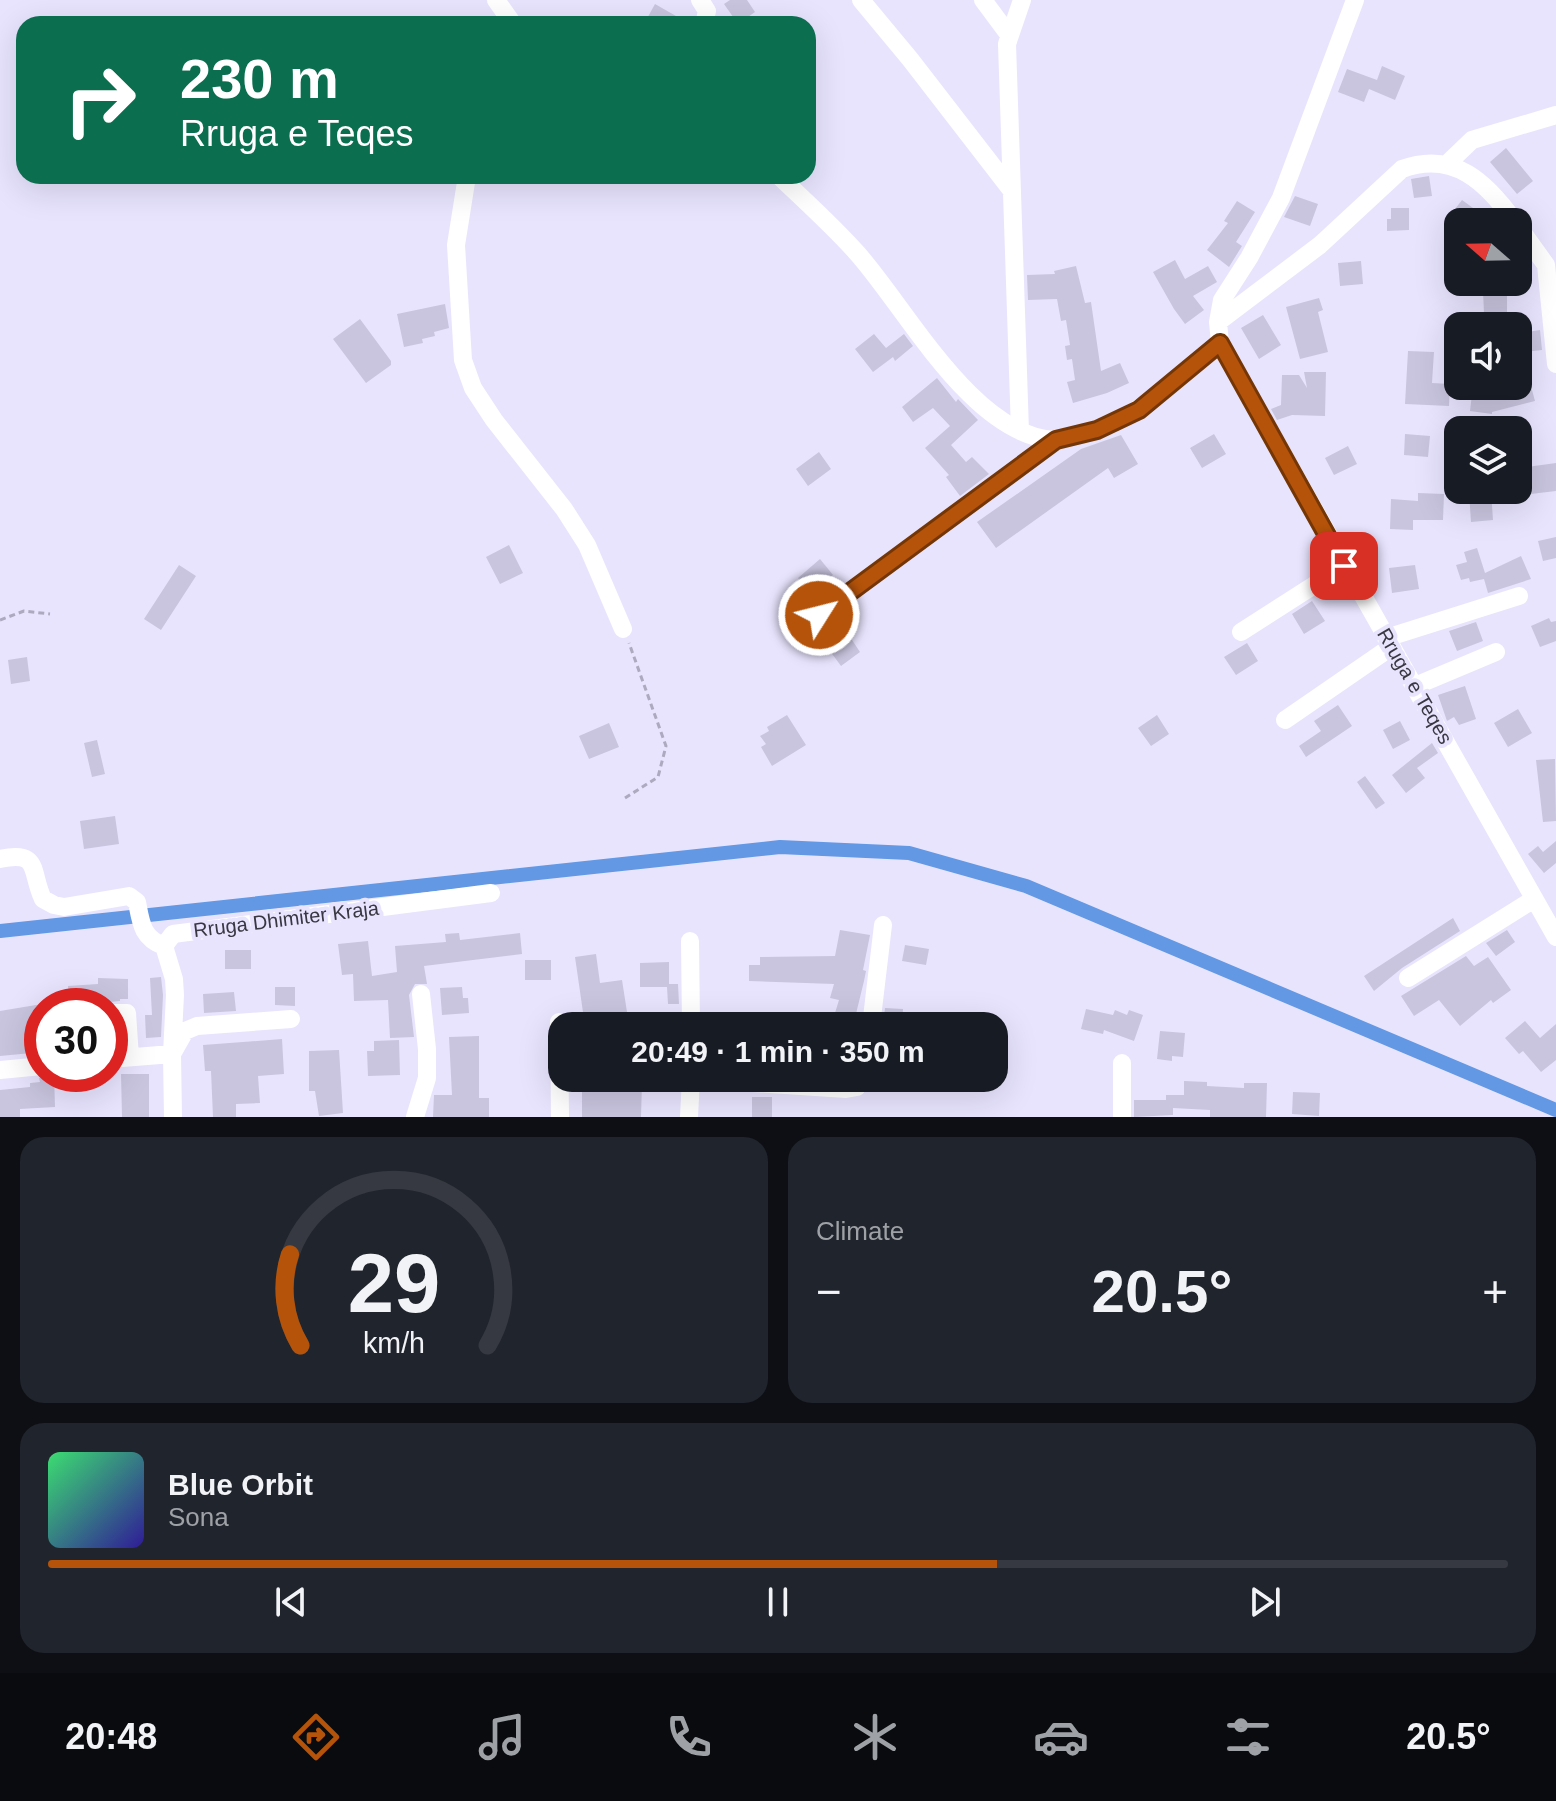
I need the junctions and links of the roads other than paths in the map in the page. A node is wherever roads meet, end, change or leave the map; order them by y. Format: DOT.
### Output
graph roads {
  1 [pos="861,0"];
  2 [pos="983,0"];
  3 [pos="1022,0"];
  4 [pos="1355,0"];
  5 [pos="1009,35"];
  6 [pos="1556,115"];
  7 [pos="1447,164"];
  8 [pos="466,184"];
  9 [pos="787,184"];
  10 [pos="1012,191"];
  11 [pos="1503,208"];
  12 [pos="1532,242"];
  13 [pos="1551,265"];
  14 [pos="1218,322"];
  15 [pos="1220,343"];
  16 [pos="1556,364"];
  17 [pos="1020,431"];
  18 [pos="1056,440"];
  19 [pos="1344,566"];
  20 [pos="1519,596"];
  21 [pos="819,615"];
  22 [pos="623,629"];
  23 [pos="1241,632"];
  24 [pos="1389,643"];
  25 [pos="1496,652"];
  26 [pos="1415,686"];
  27 [pos="1285,720"];
  28 [pos="0,859"];
  29 [pos="491,893"];
  30 [pos="1534,899"];
  31 [pos="883,925"];
  32 [pos="1556,937"];
  33 [pos="690,941"];
  34 [pos="164,946"];
  35 [pos="1408,978"];
  36 [pos="421,994"];
  37 [pos="691,1012"];
  38 [pos="873,1012"];
  39 [pos="291,1019"];
  40 [pos="128,1028"];
  41 [pos="172,1054"];
  42 [pos="130,1057"];
  43 [pos="1122,1063"];
  44 [pos="24,1068"];
  45 [pos="0,1070"];
  46 [pos="560,1092"];
  47 [pos="690,1092"];
  48 [pos="173,1117"];
  49 [pos="415,1117"];
  50 [pos="560,1117"];
  51 [pos="689,1117"];
  52 [pos="1122,1117"];
  1 -- 10 [label="street"];
  2 -- 5 [label="street"];
  3 -- 5 [label="street"];
  4 -- 14 [label="street, Rruga e Teqes"];
  5 -- 10 [label="street"];
  6 -- 7 [label="street"];
  7 -- 11 [label="street"];
  7 -- 14 [label="street"];
  8 -- 22 [label="street"];
  9 -- 17 [label="street"];
  10 -- 17 [label="street"];
  12 -- 13 [label="street"];
  13 -- 16 [label="street"];
  14 -- 15 [label="street, Rruga e Teqes"];
  15 -- 18 [label="street"];
  15 -- 19 [label="street, Rruga e Teqes"];
  17 -- 18 [label="street"];
  18 -- 21 [label="street"];
  19 -- 23 [label="street"];
  19 -- 24 [label="street, Rruga e Teqes"];
  20 -- 24 [label="street"];
  24 -- 26 [label="street, Rruga e Teqes"];
  24 -- 27 [label="street"];
  25 -- 26 [label="street"];
  26 -- 30 [label="street, Rruga e Teqes"];
  28 -- 34 [label="street"];
  29 -- 34 [label="street, Rruga Dhimiter Kraja"];
  30 -- 32 [label="street, Rruga e Teqes"];
  30 -- 35 [label="street"];
  31 -- 38 [label="street"];
  33 -- 37 [label="street"];
  34 -- 41 [label="street"];
  36 -- 49 [label="street"];
  39 -- 41 [label="street"];
  40 -- 42 [label="street"];
  41 -- 42 [label="street"];
  41 -- 48 [label="street"];
  43 -- 52 [label="street"];
  44 -- 45 [label="street"];
  46 -- 50 [label="street"];
  47 -- 51 [label="street"];
}
